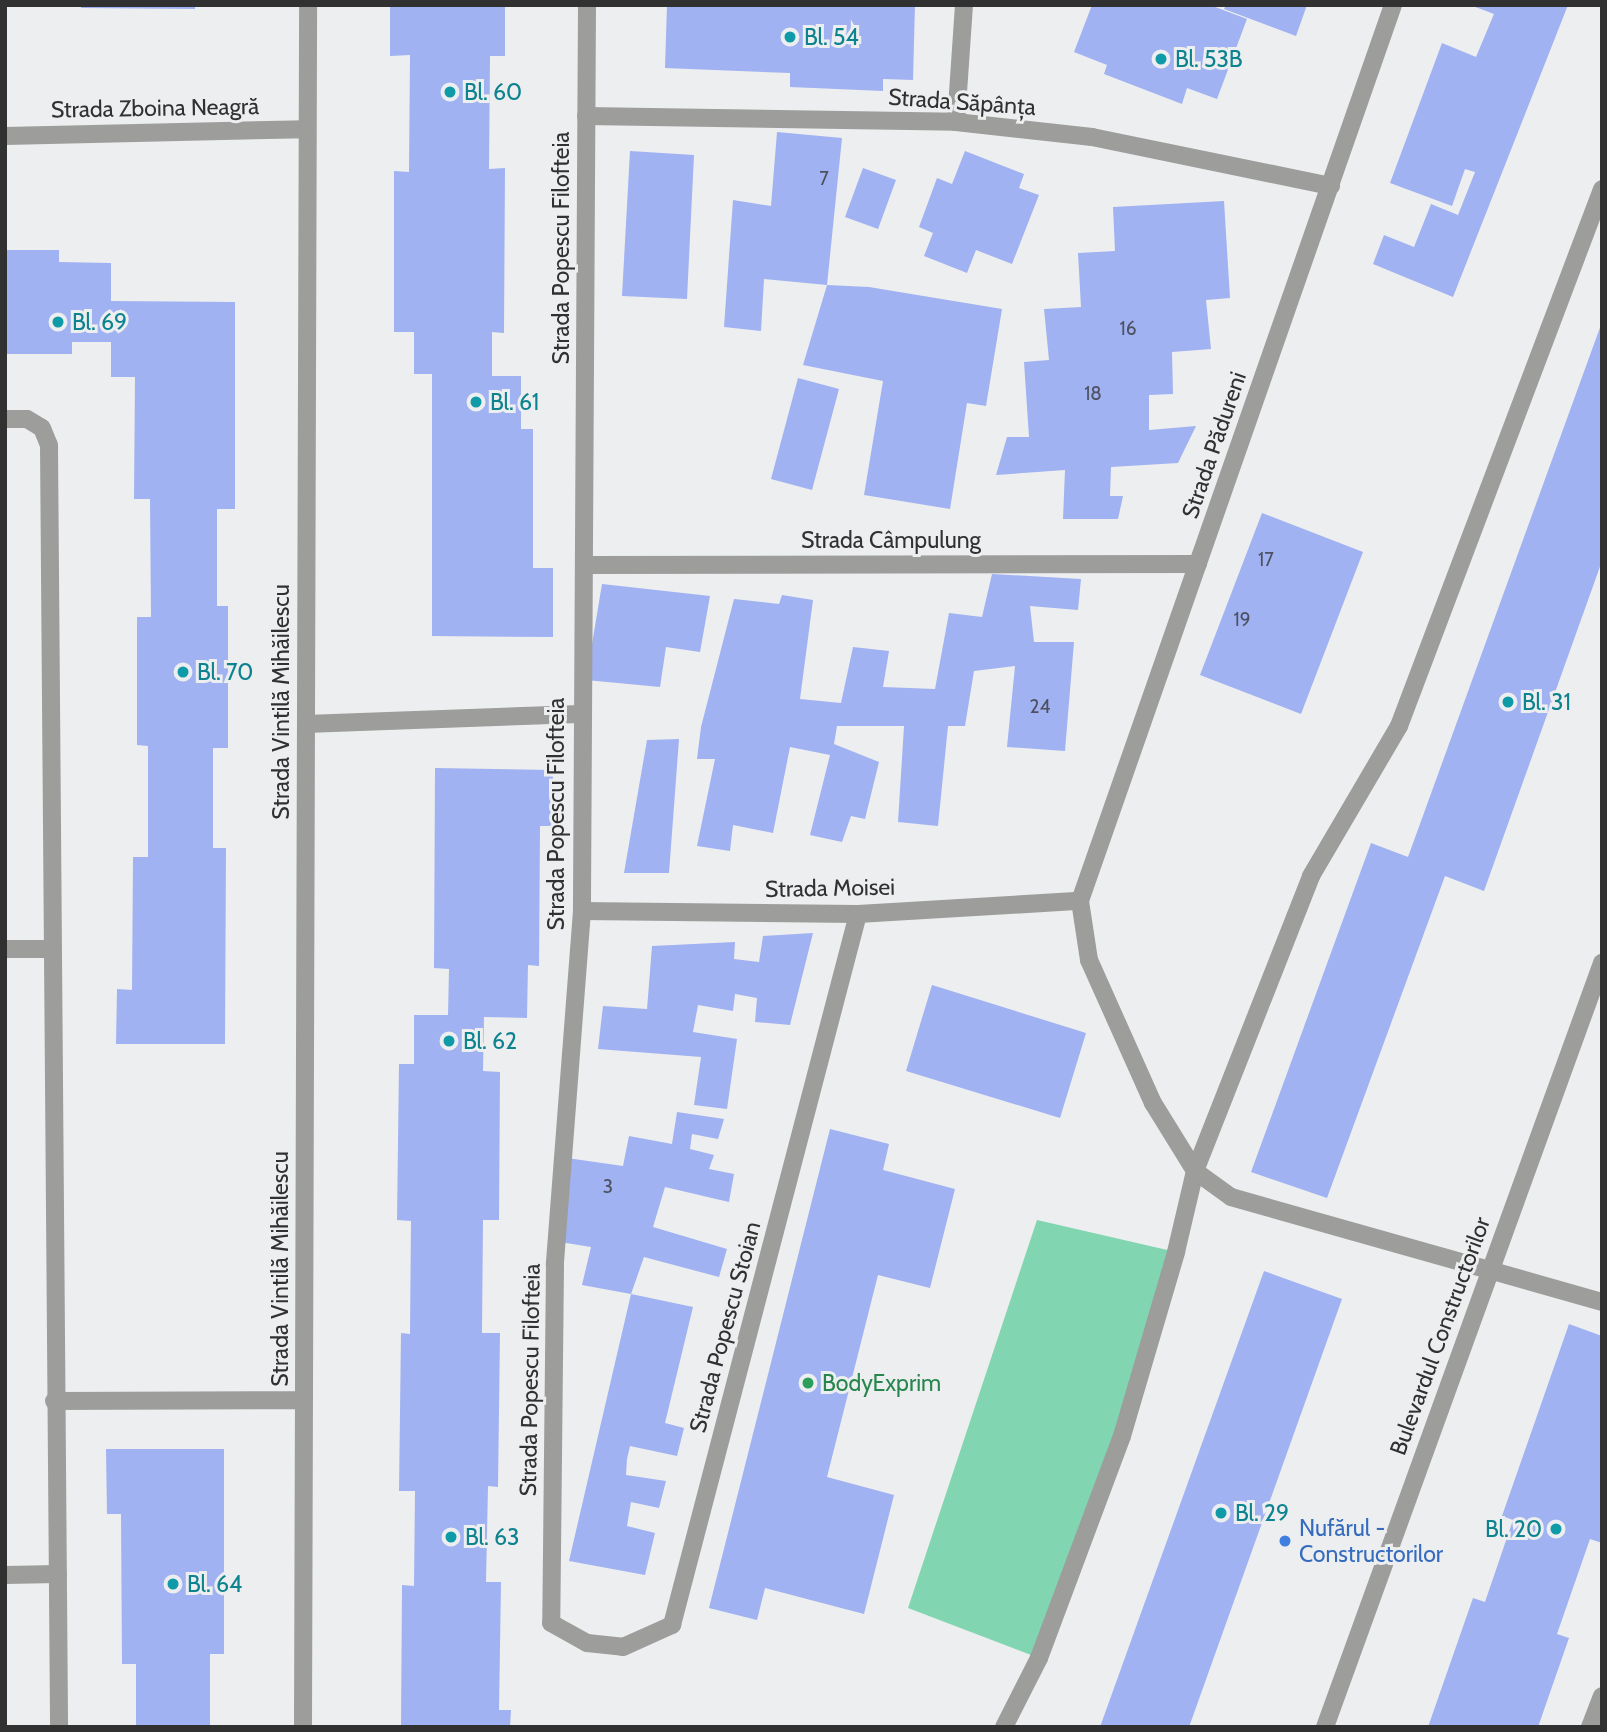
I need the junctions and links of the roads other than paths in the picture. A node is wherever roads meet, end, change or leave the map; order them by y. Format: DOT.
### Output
graph roads {
  1 [pos="308,5"];
  2 [pos="587,5"];
  3 [pos="964,5"];
  4 [pos="1393,5"];
  5 [pos="586,116"];
  6 [pos="956,122"];
  7 [pos="306,129"];
  8 [pos="5,136"];
  9 [pos="1331,186"];
  10 [pos="1602,190"];
  11 [pos="5,419"];
  12 [pos="1198,564"];
  13 [pos="585,565"];
  14 [pos="580,714"];
  15 [pos="306,724"];
  16 [pos="1080,901"];
  17 [pos="582,911"];
  18 [pos="858,914"];
  19 [pos="52,949"];
  20 [pos="5,950"];
  21 [pos="1602,963"];
  22 [pos="1195,1171"];
  23 [pos="1491,1269"];
  24 [pos="1602,1302"];
  25 [pos="304,1400"];
  26 [pos="54,1402"];
  27 [pos="58,1574"];
  28 [pos="5,1575"];
  29 [pos="551,1623"];
  30 [pos="1602,1696"];
  31 [pos="59,1727"];
  32 [pos="303,1727"];
  33 [pos="1004,1727"];
  34 [pos="1325,1727"];
  35 [pos="1590,1727"];
  1 -- 7 [label="street, Strada Vintilă Mihăilescu"];
  2 -- 5 [label="street, Strada Popescu Filofteia"];
  3 -- 6 [label="street"];
  4 -- 9 [label="street, Strada Pădureni"];
  5 -- 6 [label="street, Strada Săpânța"];
  5 -- 13 [label="street, Strada Popescu Filofteia"];
  6 -- 9 [label="street, Strada Săpânța"];
  7 -- 8 [label="street, Strada Zboina Neagră"];
  7 -- 15 [label="street, Strada Vintilă Mihăilescu"];
  9 -- 12 [label="street, Strada Pădureni"];
  10 -- 22 [label="street"];
  11 -- 19 [label="street"];
  12 -- 13 [label="street, Strada Câmpulung"];
  12 -- 16 [label="street, Strada Pădureni"];
  13 -- 14 [label="street, Strada Popescu Filofteia"];
  14 -- 15 [label="street"];
  14 -- 17 [label="street, Strada Popescu Filofteia"];
  15 -- 25 [label="street, Strada Vintilă Mihăilescu"];
  16 -- 18 [label="street, Strada Moisei"];
  16 -- 22 [label="street"];
  17 -- 18 [label="street, Strada Moisei"];
  17 -- 29 [label="street, Strada Popescu Filofteia"];
  18 -- 29 [label="street, Strada Popescu Stoian"];
  19 -- 20 [label="street"];
  19 -- 26 [label="street"];
  21 -- 23 [label="street, Bulevardul Constructorilor"];
  22 -- 23 [label="street"];
  22 -- 33 [label="street"];
  23 -- 24 [label="street"];
  23 -- 34 [label="street, Bulevardul Constructorilor"];
  25 -- 26 [label="street, Strada Vintilă Mihăilescu"];
  25 -- 32 [label="street, Strada Vintilă Mihăilescu"];
  26 -- 27 [label="street"];
  27 -- 28 [label="street"];
  27 -- 31 [label="street"];
  30 -- 35 [label="street"];
}
